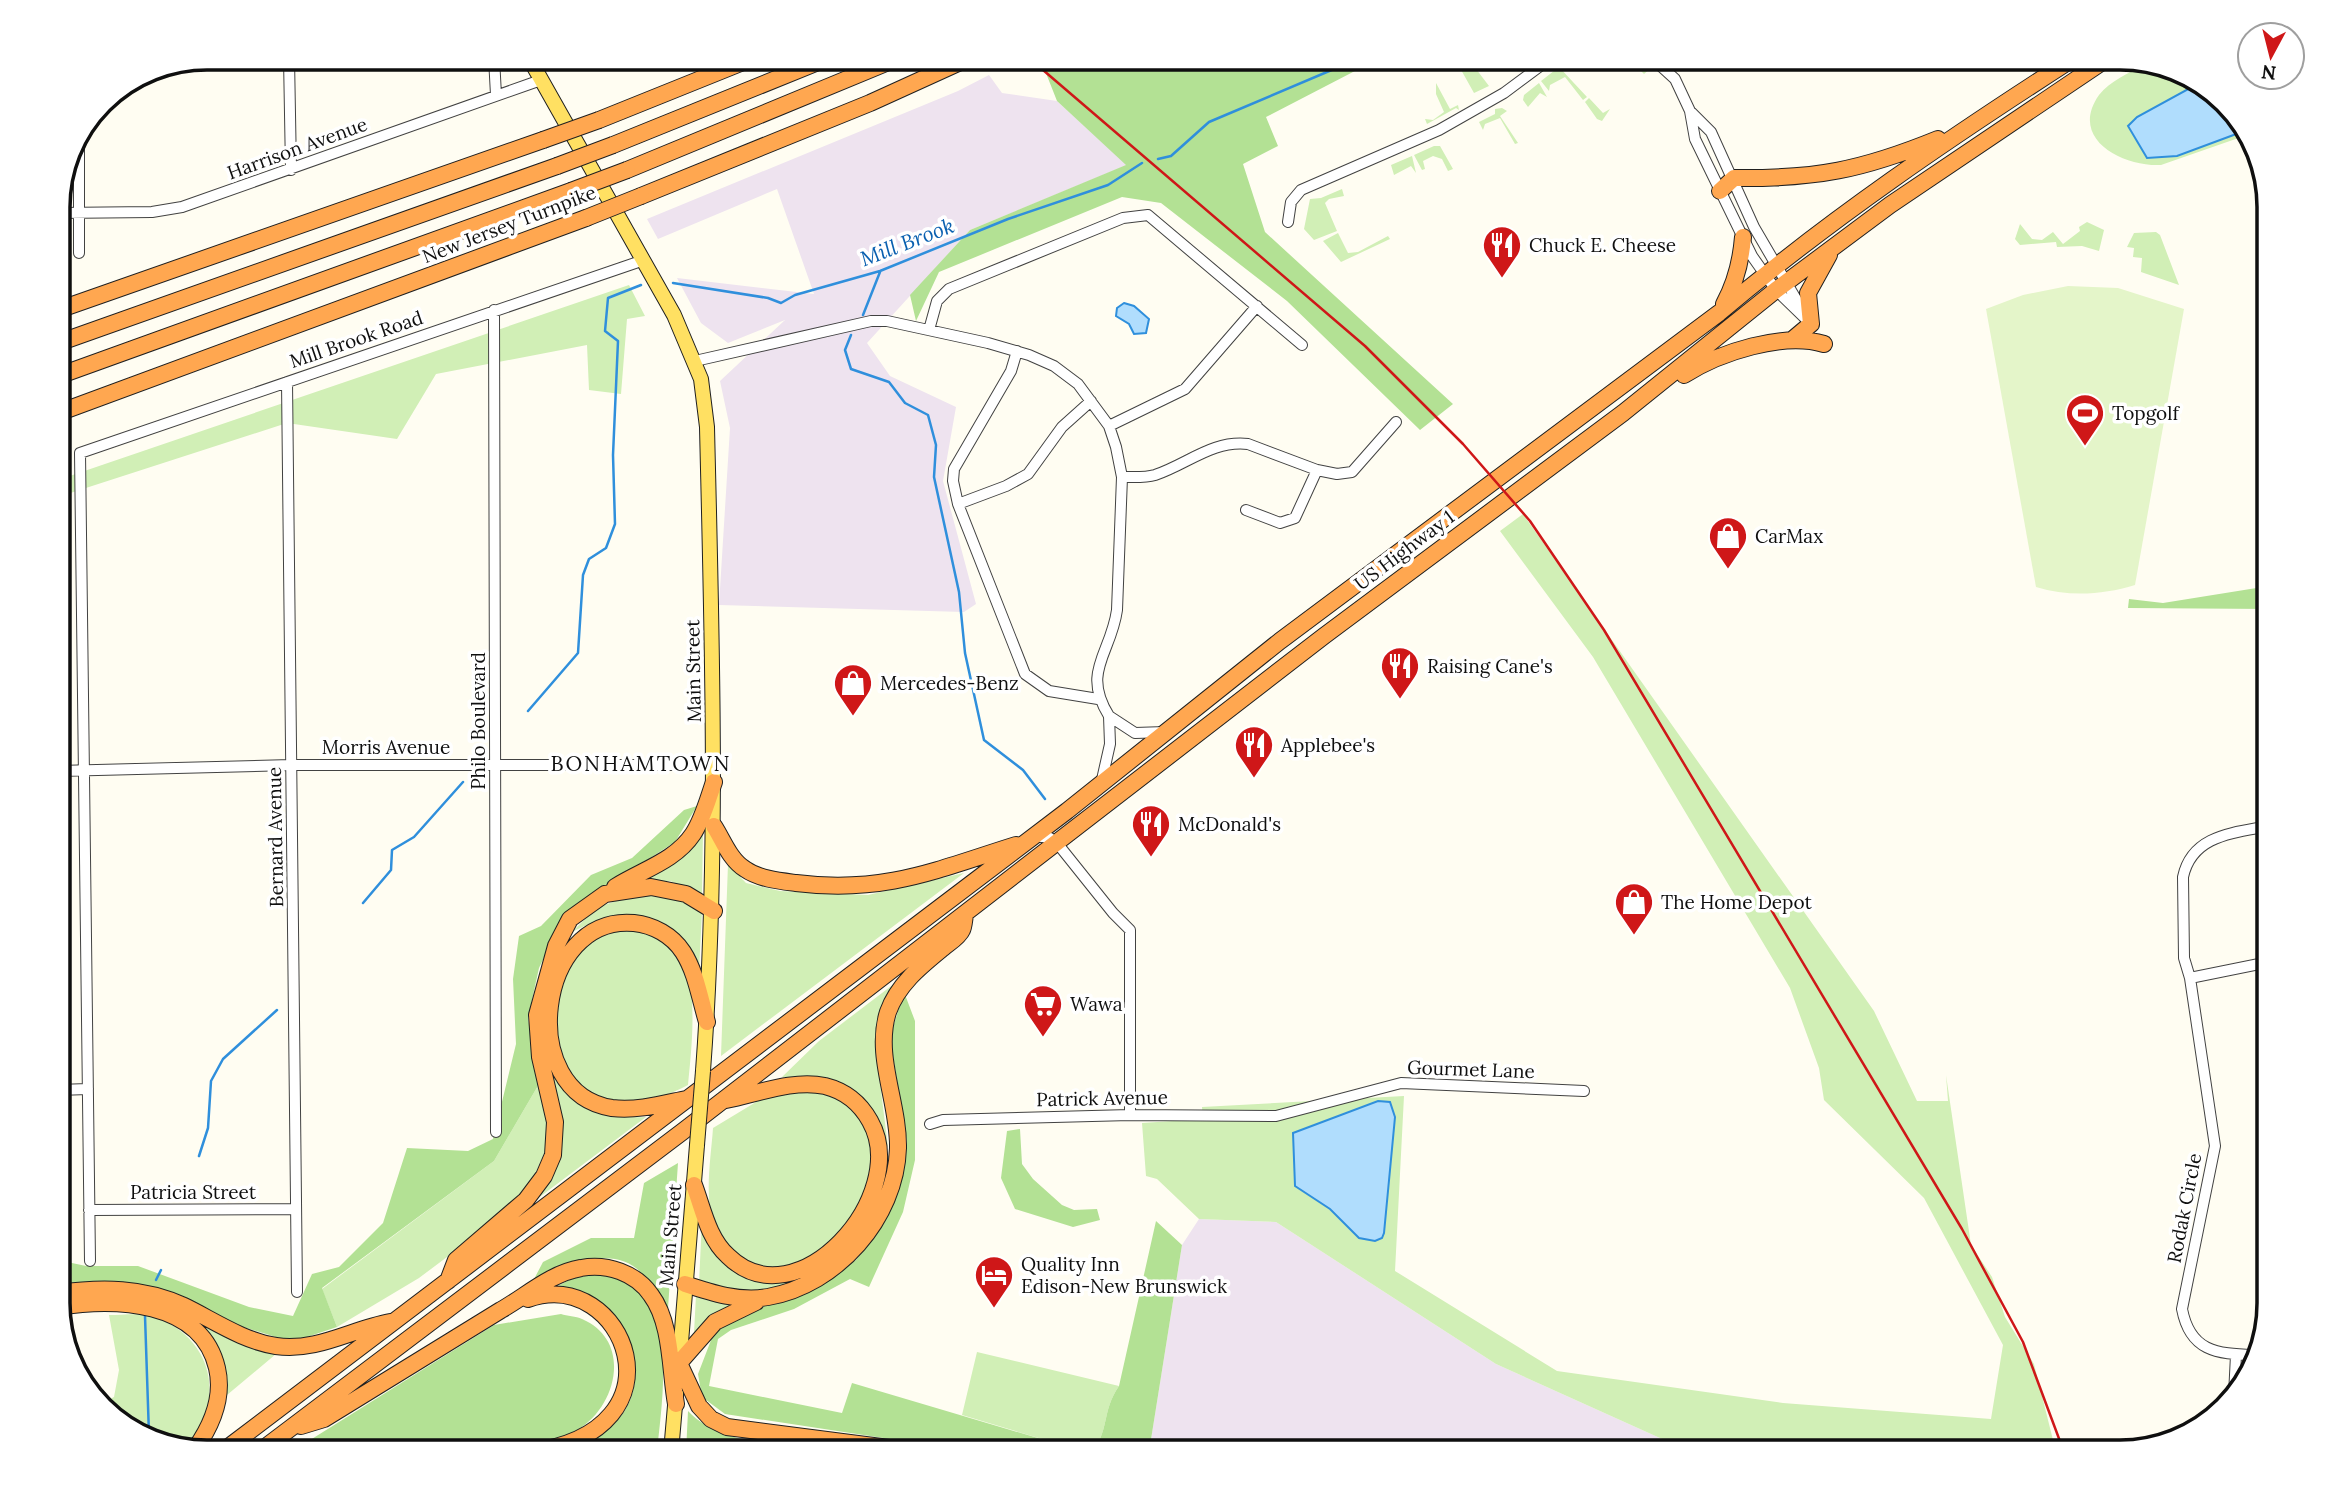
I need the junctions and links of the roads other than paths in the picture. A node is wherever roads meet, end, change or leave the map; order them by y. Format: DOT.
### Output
graph roads {
  1 [pos="289,70"];
  2 [pos="495,70"];
  3 [pos="536,70"];
  4 [pos="723,70"];
  5 [pos="798,70"];
  6 [pos="869,70"];
  7 [pos="943,70"];
  8 [pos="1535,70"];
  9 [pos="1665,70"];
  10 [pos="2055,70"];
  11 [pos="2089,70"];
  12 [pos="541,80"];
  13 [pos="496,95"];
  14 [pos="1690,111"];
  15 [pos="1966,127"];
  16 [pos="79,157"];
  17 [pos="290,170"];
  18 [pos="1734,178"];
  19 [pos="1720,191"];
  20 [pos="70,213"];
  21 [pos="80,213"];
  22 [pos="1288,222"];
  23 [pos="1743,237"];
  24 [pos="1835,247"];
  25 [pos="79,253"];
  26 [pos="644,260"];
  27 [pos="1770,270"];
  28 [pos="1782,286"];
  29 [pos="70,306"];
  30 [pos="1257,306"];
  31 [pos="495,310"];
  32 [pos="1719,313"];
  33 [pos="1811,324"];
  34 [pos="929,330"];
  35 [pos="70,339"];
  36 [pos="1788,342"];
  37 [pos="1824,344"];
  38 [pos="1302,345"];
  39 [pos="1017,351"];
  40 [pos="695,361"];
  41 [pos="70,372"];
  42 [pos="287,382"];
  43 [pos="1091,401"];
  44 [pos="70,409"];
  45 [pos="1623,413"];
  46 [pos="1396,422"];
  47 [pos="1109,426"];
  48 [pos="1317,470"];
  49 [pos="1122,477"];
  50 [pos="958,504"];
  51 [pos="1246,510"];
  52 [pos="1098,699"];
  53 [pos="1109,716"];
  54 [pos="1168,732"];
  55 [pos="495,764"];
  56 [pos="291,765"];
  57 [pos="70,771"];
  58 [pos="84,771"];
  59 [pos="714,774"];
  60 [pos="1101,784"];
  61 [pos="714,826"];
  62 [pos="2257,828"];
  63 [pos="1030,839"];
  64 [pos="1057,843"];
  65 [pos="605,894"];
  66 [pos="714,911"];
  67 [pos="965,915"];
  68 [pos="2257,964"];
  69 [pos="2190,978"];
  70 [pos="707,1021"];
  71 [pos="88,1089"];
  72 [pos="70,1090"];
  73 [pos="1584,1091"];
  74 [pos="692,1098"];
  75 [pos="724,1100"];
  76 [pos="1130,1115"];
  77 [pos="1276,1116"];
  78 [pos="930,1124"];
  79 [pos="496,1132"];
  80 [pos="694,1185"];
  81 [pos="296,1209"];
  82 [pos="89,1210"];
  83 [pos="90,1261"];
  84 [pos="448,1280"];
  85 [pos="685,1284"];
  86 [pos="70,1292"];
  87 [pos="297,1292"];
  88 [pos="767,1297"];
  89 [pos="512,1304"];
  90 [pos="70,1306"];
  91 [pos="394,1322"];
  92 [pos="2236,1354"];
  93 [pos="2247,1355"];
  94 [pos="679,1363"];
  95 [pos="2235,1378"];
  96 [pos="676,1404"];
  97 [pos="288,1430"];
  98 [pos="201,1440"];
  99 [pos="238,1440"];
  100 [pos="274,1440"];
  101 [pos="576,1440"];
  102 [pos="673,1440"];
  103 [pos="834,1440"];
  1 -- 17 [label="street"];
  2 -- 13 [label="street"];
  3 -- 12 [label="main road, Main Street"];
  4 -- 29 [label="highway, bridge"];
  5 -- 35 [label="highway, New Jersey Turnpike, bridge"];
  6 -- 41 [label="highway, New Jersey Turnpike, bridge"];
  7 -- 44 [label="highway, New Jersey Turnpike, bridge"];
  8 -- 22 [label="street"];
  9 -- 14 [label="street"];
  10 -- 15 [label="highway"];
  11 -- 24 [label="highway, US Highway 1"];
  12 -- 13 [label="street, Harrison Avenue"];
  12 -- 26 [label="main road, Main Street"];
  13 -- 17 [label="street, Harrison Avenue"];
  14 -- 18 [label="street"];
  14 -- 19 [label="street"];
  15 -- 18 [label="highway"];
  15 -- 27 [label="highway"];
  16 -- 21 [label="street"];
  17 -- 21 [label="street, Harrison Avenue"];
  18 -- 19 [label="highway"];
  18 -- 27 [label="street"];
  19 -- 23 [label="street"];
  20 -- 21 [label="street, Harrison Avenue"];
  21 -- 25 [label="street"];
  23 -- 27 [label="street"];
  23 -- 32 [label="highway"];
  24 -- 28 [label="highway, US Highway 1"];
  24 -- 33 [label="highway"];
  26 -- 31 [label="street, Mill Brook Road"];
  26 -- 40 [label="main road, Main Street"];
  27 -- 28 [label="street"];
  27 -- 32 [label="highway"];
  28 -- 33 [label="street"];
  28 -- 45 [label="highway, US Highway 1"];
  30 -- 34 [label="street"];
  30 -- 38 [label="street"];
  30 -- 47 [label="street"];
  31 -- 42 [label="street, Mill Brook Road"];
  31 -- 55 [label="street, Philo Boulevard"];
  32 -- 54 [label="highway"];
  33 -- 36 [label="highway"];
  34 -- 39 [label="street"];
  34 -- 40 [label="street"];
  36 -- 37 [label="highway"];
  36 -- 45 [label="highway"];
  39 -- 43 [label="street"];
  39 -- 50 [label="street"];
  40 -- 59 [label="main road, Main Street"];
  42 -- 56 [label="street, Bernard Avenue"];
  42 -- 58 [label="street, Mill Brook Road"];
  43 -- 47 [label="street"];
  43 -- 50 [label="street"];
  45 -- 64 [label="highway, US Highway 1"];
  46 -- 48 [label="street"];
  47 -- 49 [label="street"];
  48 -- 49 [label="street"];
  48 -- 51 [label="street"];
  49 -- 52 [label="street"];
  50 -- 52 [label="street"];
  52 -- 53 [label="street"];
  53 -- 54 [label="street"];
  53 -- 60 [label="street"];
  54 -- 60 [label="highway"];
  55 -- 56 [label="street, Morris Avenue"];
  55 -- 59 [label="street, Morris Avenue"];
  55 -- 79 [label="street, Philo Boulevard"];
  56 -- 58 [label="street, Morris Avenue"];
  56 -- 81 [label="street, Bernard Avenue"];
  57 -- 58 [label="street, Morris Avenue"];
  58 -- 71 [label="street"];
  59 -- 61 [label="main road, Main Street"];
  59 -- 65 [label="highway"];
  60 -- 63 [label="highway"];
  61 -- 63 [label="highway"];
  61 -- 66 [label="main road, Main Street"];
  62 -- 69 [label="street, Rodak Circle"];
  63 -- 64 [label="street"];
  63 -- 74 [label="highway"];
  64 -- 67 [label="highway, US Highway 1"];
  64 -- 76 [label="street"];
  65 -- 66 [label="highway"];
  65 -- 84 [label="highway"];
  66 -- 70 [label="main road, Main Street"];
  67 -- 75 [label="highway, US Highway 1"];
  67 -- 88 [label="highway"];
  68 -- 69 [label="street"];
  69 -- 92 [label="street, Rodak Circle"];
  70 -- 74 [label="highway"];
  70 -- 80 [label="main road, Main Street, bridge"];
  71 -- 72 [label="street"];
  71 -- 82 [label="street"];
  73 -- 77 [label="street, Gourmet Lane"];
  74 -- 84 [label="highway"];
  75 -- 80 [label="highway"];
  75 -- 97 [label="highway, US Highway 1"];
  76 -- 77 [label="street, Patrick Avenue"];
  76 -- 78 [label="street, Patrick Avenue"];
  80 -- 85 [label="main road, Main Street"];
  81 -- 82 [label="street, Patricia Street"];
  81 -- 87 [label="street, Bernard Avenue"];
  82 -- 83 [label="street"];
  84 -- 91 [label="highway"];
  85 -- 88 [label="highway"];
  85 -- 94 [label="main road, Main Street"];
  86 -- 91 [label="highway"];
  88 -- 94 [label="highway"];
  89 -- 96 [label="highway"];
  89 -- 97 [label="highway"];
  89 -- 101 [label="highway"];
  90 -- 98 [label="highway"];
  91 -- 99 [label="highway"];
  92 -- 93 [label="street, Rodak Circle"];
  92 -- 95 [label="street"];
  94 -- 96 [label="main road, Main Street"];
  94 -- 103 [label="highway"];
  96 -- 102 [label="main road, Main Street"];
  97 -- 100 [label="highway, US Highway 1"];
}
